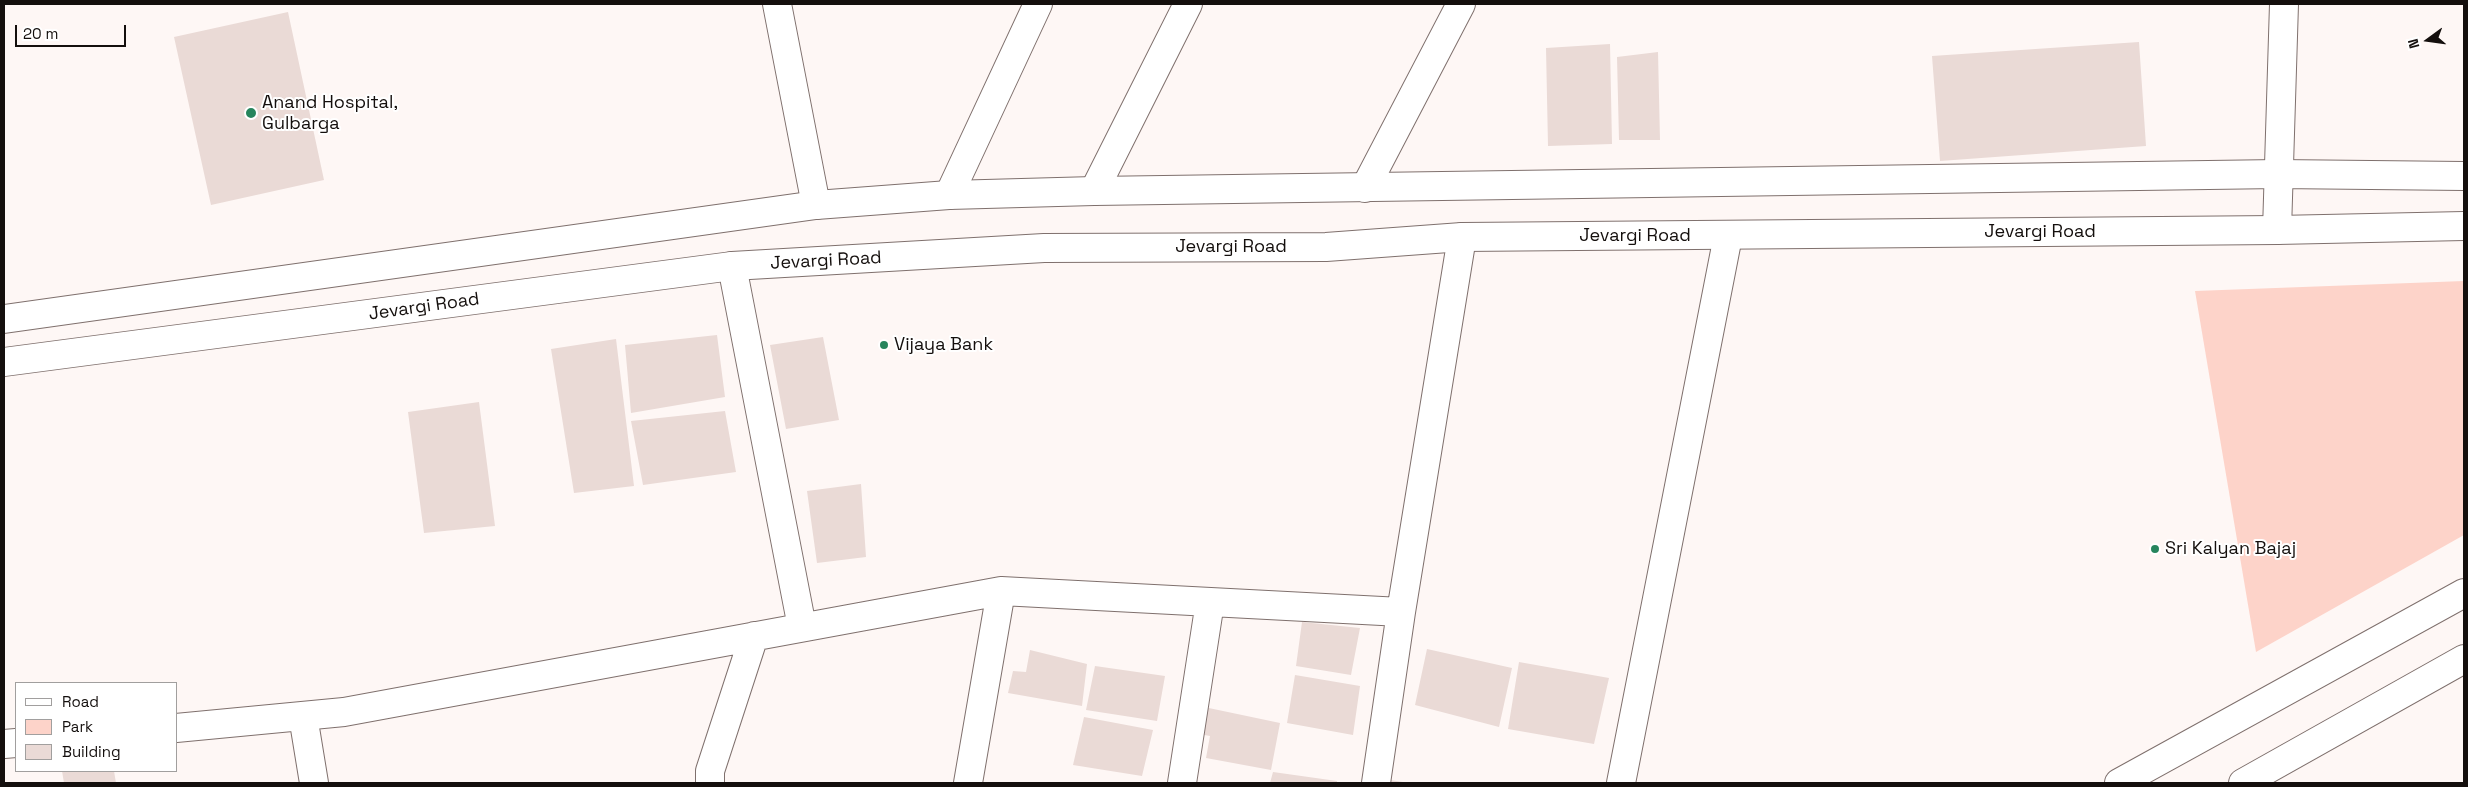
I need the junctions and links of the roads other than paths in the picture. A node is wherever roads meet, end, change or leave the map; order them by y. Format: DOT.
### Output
graph roads {
  1 [pos="777,4"];
  2 [pos="1038,4"];
  3 [pos="1188,4"];
  4 [pos="1461,4"];
  5 [pos="2284,4"];
  6 [pos="2278,174"];
  7 [pos="2464,176"];
  8 [pos="1366,188"];
  9 [pos="1094,191"];
  10 [pos="948,195"];
  11 [pos="816,205"];
  12 [pos="2464,226"];
  13 [pos="2277,230"];
  14 [pos="1728,236"];
  15 [pos="1462,237"];
  16 [pos="732,266"];
  17 [pos="4,320"];
  18 [pos="4,362"];
  19 [pos="1001,591"];
  20 [pos="2464,593"];
  21 [pos="1210,602"];
  22 [pos="1400,612"];
  23 [pos="802,627"];
  24 [pos="754,636"];
  25 [pos="2464,659"];
  26 [pos="303,716"];
  27 [pos="178,728"];
  28 [pos="314,783"];
  29 [pos="710,783"];
  30 [pos="968,783"];
  31 [pos="1182,783"];
  32 [pos="1376,783"];
  33 [pos="1621,783"];
  34 [pos="2119,783"];
  35 [pos="2243,783"];
  1 -- 11 [label="main road"];
  2 -- 10 [label="main road"];
  3 -- 9 [label="main road"];
  4 -- 8 [label="main road"];
  5 -- 6 [label="main road"];
  6 -- 7 [label="main road"];
  6 -- 8 [label="main road"];
  6 -- 13 [label="main road"];
  8 -- 9 [label="main road"];
  9 -- 10 [label="main road"];
  10 -- 11 [label="main road"];
  11 -- 17 [label="main road"];
  12 -- 13 [label="main road, Jevargi Road"];
  13 -- 14 [label="main road, Jevargi Road"];
  14 -- 15 [label="main road, Jevargi Road"];
  14 -- 33 [label="main road"];
  15 -- 16 [label="main road, Jevargi Road"];
  15 -- 22 [label="main road"];
  16 -- 18 [label="main road, Jevargi Road"];
  16 -- 23 [label="main road"];
  19 -- 21 [label="main road"];
  19 -- 23 [label="main road"];
  19 -- 30 [label="main road"];
  20 -- 34 [label="main road"];
  21 -- 22 [label="main road"];
  21 -- 31 [label="main road"];
  22 -- 32 [label="main road"];
  23 -- 24 [label="main road"];
  24 -- 26 [label="main road"];
  24 -- 29 [label="main road"];
  25 -- 35 [label="main road"];
  26 -- 27 [label="main road"];
  26 -- 28 [label="main road"];
}
